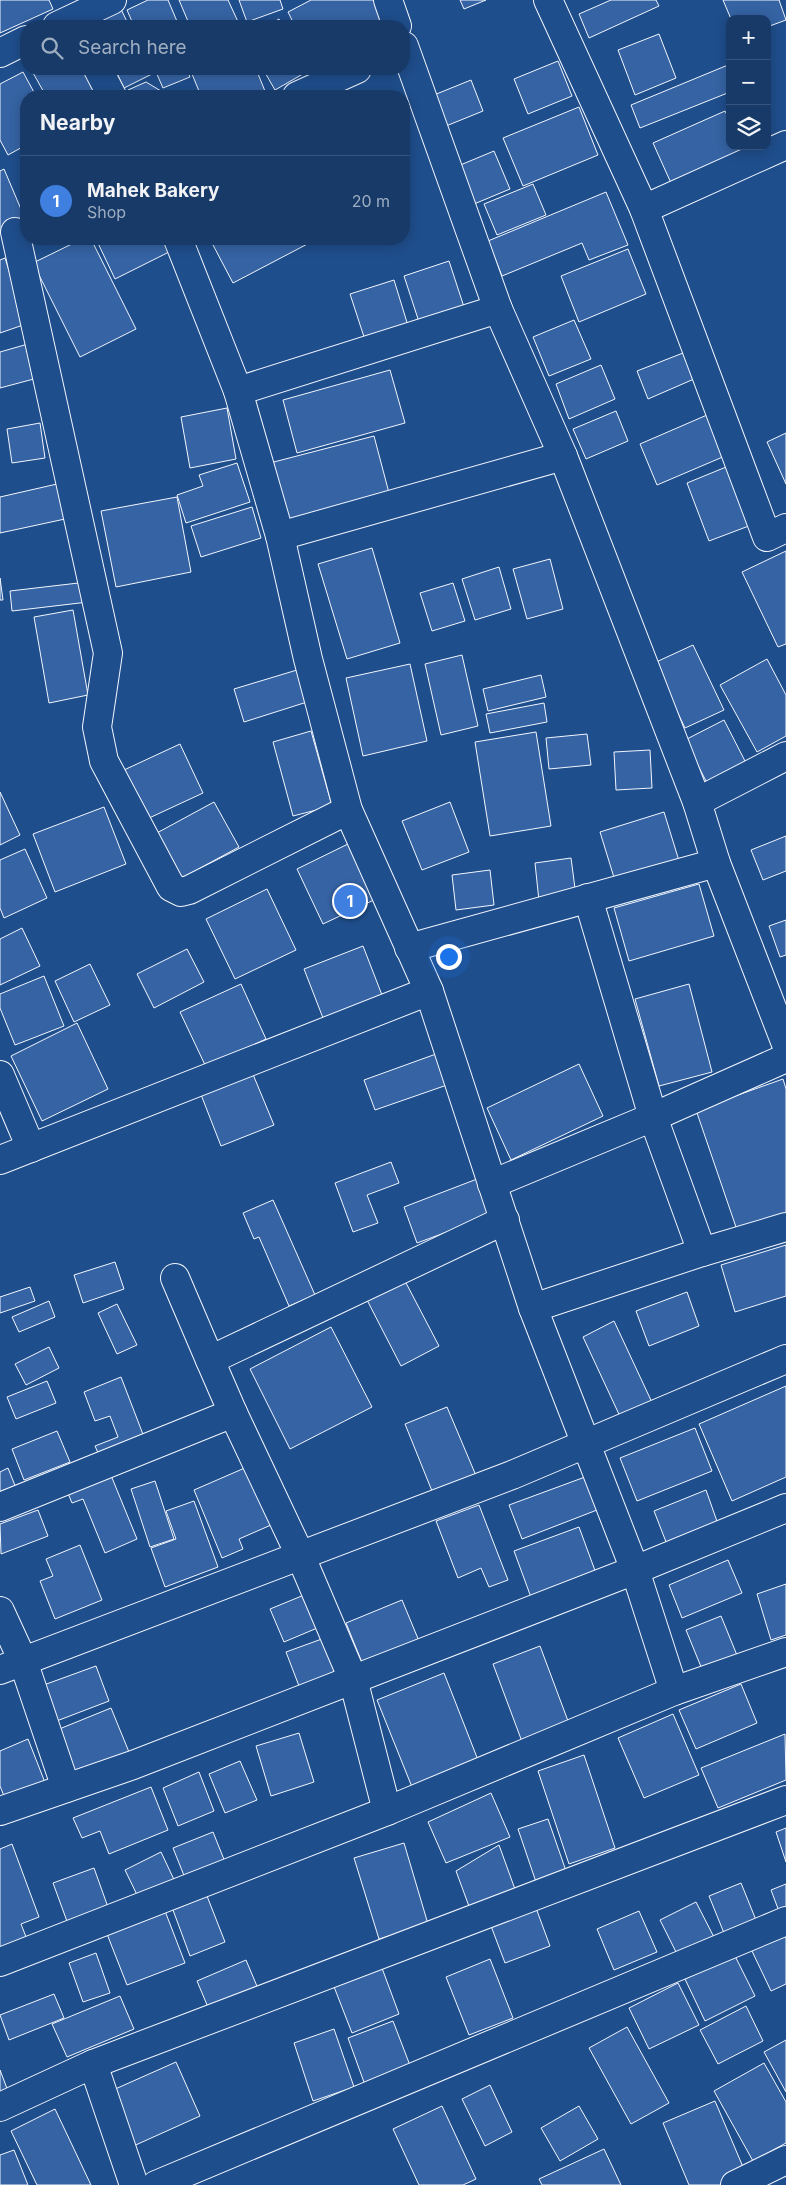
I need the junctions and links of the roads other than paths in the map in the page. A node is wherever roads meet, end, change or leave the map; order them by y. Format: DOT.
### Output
graph roads {
  1 [pos="112,0"];
  2 [pos="388,0"];
  3 [pos="548,0"];
  4 [pos="67,18"];
  5 [pos="395,20"];
  6 [pos="20,43"];
  7 [pos="0,52"];
  8 [pos="410,64"];
  9 [pos="101,75"];
  10 [pos="344,75"];
  11 [pos="109,90"];
  12 [pos="310,90"];
  13 [pos="786,145"];
  14 [pos="644,210"];
  15 [pos="14,233"];
  16 [pos="180,245"];
  17 [pos="498,309"];
  18 [pos="238,391"];
  19 [pos="563,456"];
  20 [pos="786,528"];
  21 [pos="280,536"];
  22 [pos="786,756"];
  23 [pos="697,802"];
  24 [pos="348,810"];
  25 [pos="716,863"];
  26 [pos="588,898"];
  27 [pos="409,948"];
  28 [pos="429,991"];
  29 [pos="786,1044"];
  30 [pos="786,1058"];
  31 [pos="0,1075"];
  32 [pos="653,1117"];
  33 [pos="31,1148"];
  34 [pos="0,1160"];
  35 [pos="492,1184"];
  36 [pos="505,1220"];
  37 [pos="786,1227"];
  38 [pos="702,1252"];
  39 [pos="175,1278"];
  40 [pos="533,1308"];
  41 [pos="786,1359"];
  42 [pos="210,1360"];
  43 [pos="233,1413"];
  44 [pos="587,1445"];
  45 [pos="0,1507"];
  46 [pos="786,1508"];
  47 [pos="302,1557"];
  48 [pos="635,1570"];
  49 [pos="0,1611"];
  50 [pos="786,1652"];
  51 [pos="11,1666"];
  52 [pos="353,1679"];
  53 [pos="674,1691"];
  54 [pos="66,1788"];
  55 [pos="786,1800"];
  56 [pos="0,1811"];
  57 [pos="387,1811"];
  58 [pos="786,1921"];
  59 [pos="0,1962"];
  60 [pos="93,2064"];
  61 [pos="0,2107"];
  62 [pos="786,2160"];
  63 [pos="134,2185"];
  64 [pos="156,2185"];
  65 [pos="735,2185"];
  1 -- 4 [label="street"];
  2 -- 5 [label="street"];
  3 -- 14 [label="street"];
  6 -- 7 [label="street"];
  8 -- 17 [label="street"];
  9 -- 11 [label="street"];
  10 -- 12 [label="street"];
  13 -- 14 [label="street"];
  14 -- 20 [label="street"];
  15 -- 24 [label="street"];
  16 -- 18 [label="street"];
  17 -- 18 [label="street"];
  17 -- 19 [label="street"];
  18 -- 21 [label="street"];
  19 -- 21 [label="street"];
  19 -- 23 [label="street"];
  21 -- 24 [label="street"];
  22 -- 23 [label="street"];
  23 -- 25 [label="street"];
  24 -- 27 [label="street"];
  25 -- 26 [label="street"];
  25 -- 29 [label="street"];
  26 -- 27 [label="street"];
  26 -- 32 [label="street"];
  27 -- 28 [label="street"];
  28 -- 33 [label="street"];
  28 -- 35 [label="street"];
  30 -- 32 [label="street"];
  31 -- 33 [label="street"];
  32 -- 35 [label="street"];
  32 -- 38 [label="street"];
  33 -- 34 [label="street"];
  35 -- 36 [label="street"];
  36 -- 40 [label="street"];
  36 -- 42 [label="street"];
  37 -- 38 [label="street"];
  38 -- 40 [label="street"];
  39 -- 42 [label="street"];
  40 -- 44 [label="street"];
  41 -- 44 [label="street"];
  42 -- 43 [label="street"];
  43 -- 45 [label="street"];
  43 -- 47 [label="street"];
  44 -- 47 [label="street"];
  44 -- 48 [label="street"];
  46 -- 48 [label="street"];
  47 -- 51 [label="street"];
  47 -- 52 [label="street"];
  48 -- 52 [label="street"];
  48 -- 53 [label="street"];
  49 -- 51 [label="street"];
  50 -- 53 [label="street"];
  51 -- 54 [label="street"];
  52 -- 54 [label="street"];
  52 -- 57 [label="street"];
  53 -- 57 [label="street"];
  54 -- 56 [label="street"];
  55 -- 60 [label="street"];
  57 -- 59 [label="street"];
  58 -- 64 [label="street"];
  60 -- 61 [label="street"];
  60 -- 63 [label="street"];
  62 -- 65 [label="street"];
}
